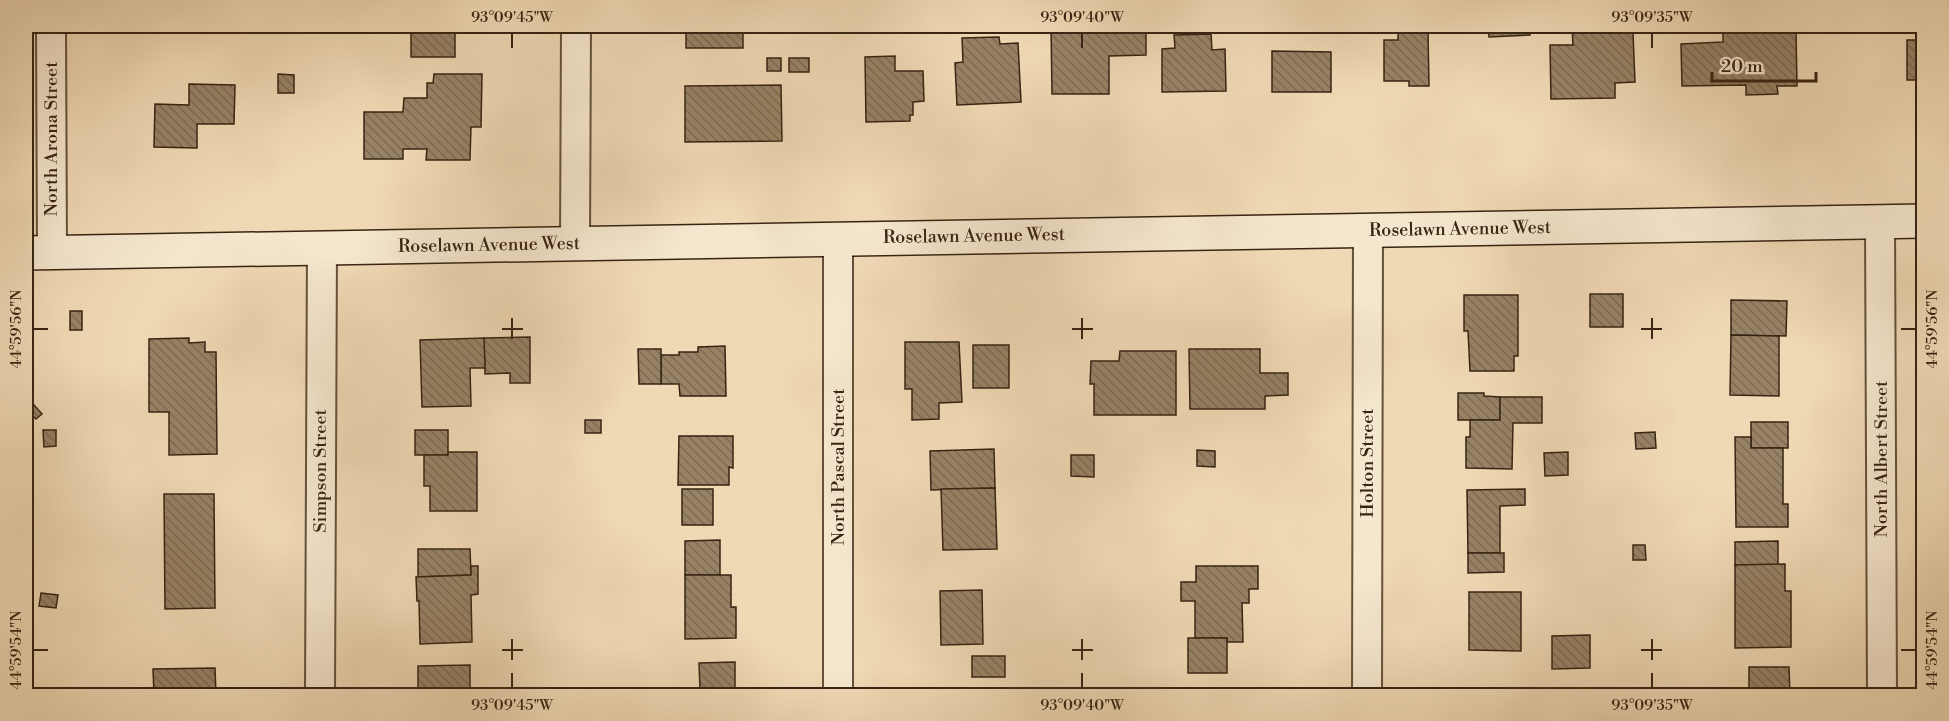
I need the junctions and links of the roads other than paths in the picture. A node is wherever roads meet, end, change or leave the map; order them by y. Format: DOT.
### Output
graph roads {
  1 [pos="51,26"];
  2 [pos="576,26"];
  3 [pos="1923,221"];
  4 [pos="1880,222"];
  5 [pos="1368,231"];
  6 [pos="838,238"];
  7 [pos="575,245"];
  8 [pos="322,247"];
  9 [pos="39,253"];
  10 [pos="320,696"];
  11 [pos="838,696"];
  12 [pos="1367,696"];
  13 [pos="1882,696"];
  1 -- 9 [label="street, North Arona Street"];
  2 -- 7 [label="street"];
  3 -- 4 [label="street, Roselawn Avenue West"];
  4 -- 5 [label="street, Roselawn Avenue West"];
  4 -- 13 [label="street, North Albert Street"];
  5 -- 6 [label="street, Roselawn Avenue West"];
  5 -- 12 [label="street, Holton Street"];
  6 -- 7 [label="street, Roselawn Avenue West"];
  6 -- 11 [label="street, North Pascal Street"];
  7 -- 8 [label="street, Roselawn Avenue West"];
  8 -- 9 [label="street, Roselawn Avenue West"];
  8 -- 10 [label="street, Simpson Street"];
}
